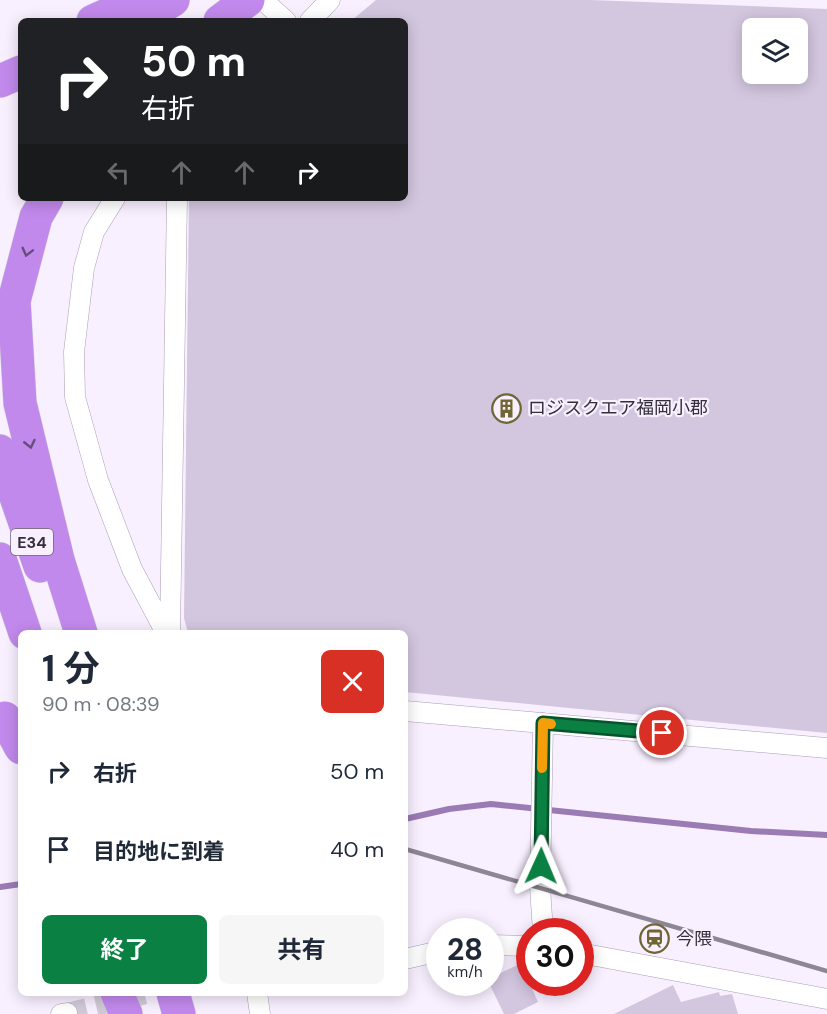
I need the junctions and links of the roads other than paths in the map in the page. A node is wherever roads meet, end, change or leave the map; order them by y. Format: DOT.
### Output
graph roads {
  1 [pos="141,0"];
  2 [pos="174,0"];
  3 [pos="330,0"];
  4 [pos="258,2"];
  5 [pos="100,18"];
  6 [pos="143,18"];
  7 [pos="226,18"];
  8 [pos="282,18"];
  9 [pos="313,18"];
  10 [pos="18,52"];
  11 [pos="0,60"];
  12 [pos="18,73"];
  13 [pos="0,81"];
  14 [pos="45,201"];
  15 [pos="113,201"];
  16 [pos="177,201"];
  17 [pos="0,451"];
  18 [pos="0,559"];
  19 [pos="24,630"];
  20 [pos="61,630"];
  21 [pos="80,630"];
  22 [pos="166,630"];
  23 [pos="168,630"];
  24 [pos="408,711"];
  25 [pos="2,715"];
  26 [pos="543,723"];
  27 [pos="18,743"];
  28 [pos="827,748"];
  29 [pos="542,918"];
  30 [pos="426,954"];
  31 [pos="594,956"];
  32 [pos="408,958"];
  33 [pos="118,996"];
  34 [pos="137,996"];
  35 [pos="174,996"];
  36 [pos="178,996"];
  37 [pos="257,996"];
  38 [pos="827,999"];
  39 [pos="126,1014"];
  40 [pos="142,1014"];
  41 [pos="180,1014"];
  42 [pos="260,1014"];
  1 -- 5 [label="highway"];
  2 -- 6 [label="highway"];
  3 -- 9 [label="street"];
  4 -- 7 [label="highway"];
  4 -- 8 [label="street"];
  10 -- 11 [label="highway"];
  12 -- 13 [label="highway"];
  14 -- 21 [label="highway, one-way"];
  15 -- 22 [label="street"];
  16 -- 23 [label="street"];
  17 -- 20 [label="highway, E34"];
  18 -- 19 [label="highway, E34"];
  24 -- 26 [label="street"];
  25 -- 27 [label="highway, bridge"];
  26 -- 28 [label="street"];
  26 -- 29 [label="street"];
  30 -- 32 [label="street"];
  31 -- 38 [label="street"];
  33 -- 39 [label="highway"];
  34 -- 40 [label="highway"];
  35 -- 41 [label="highway"];
  36 -- 41 [label="highway"];
  37 -- 42 [label="street"];
}
